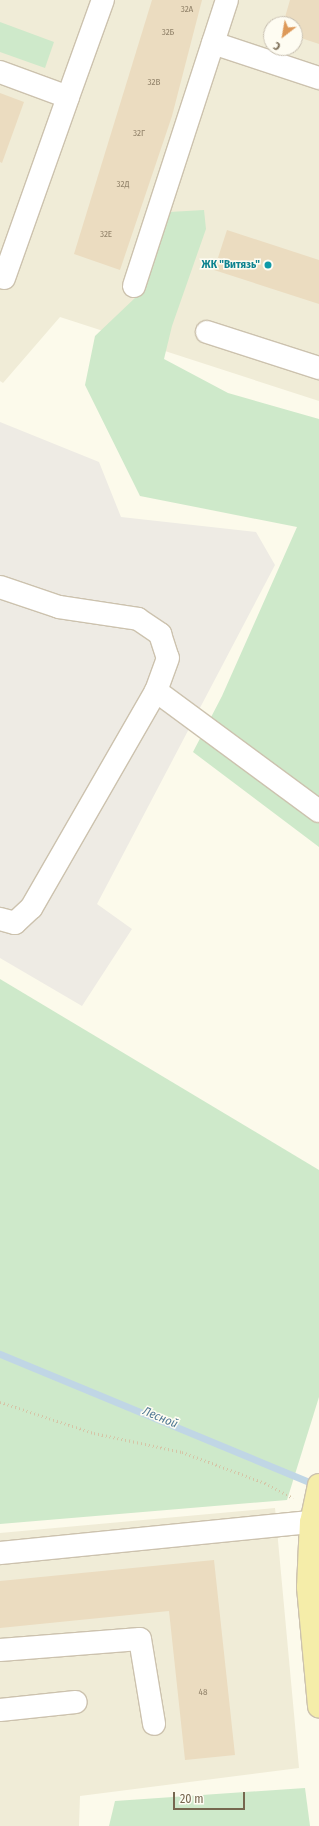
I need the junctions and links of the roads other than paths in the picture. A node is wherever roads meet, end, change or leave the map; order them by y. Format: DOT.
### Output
graph roads {
  1 [pos="103,0"];
  2 [pos="226,0"];
  3 [pos="213,43"];
  4 [pos="0,72"];
  5 [pos="319,78"];
  6 [pos="68,97"];
  7 [pos="4,278"];
  8 [pos="134,286"];
  9 [pos="207,332"];
  10 [pos="319,368"];
  11 [pos="0,587"];
  12 [pos="156,691"];
  13 [pos="319,811"];
  14 [pos="0,919"];
  15 [pos="315,1503"];
  16 [pos="0,1553"];
  17 [pos="0,1650"];
  18 [pos="76,1702"];
  19 [pos="319,1706"];
  20 [pos="0,1710"];
  21 [pos="154,1724"];
  1 -- 6 [label="lane"];
  2 -- 3 [label="lane"];
  3 -- 5 [label="lane"];
  3 -- 8 [label="lane"];
  4 -- 6 [label="lane"];
  6 -- 7 [label="lane"];
  9 -- 10 [label="lane"];
  11 -- 12 [label="lane"];
  12 -- 13 [label="lane"];
  12 -- 14 [label="lane"];
  15 -- 16 [label="lane"];
  15 -- 19 [label="main road"];
  17 -- 21 [label="lane"];
  18 -- 20 [label="lane"];
}
